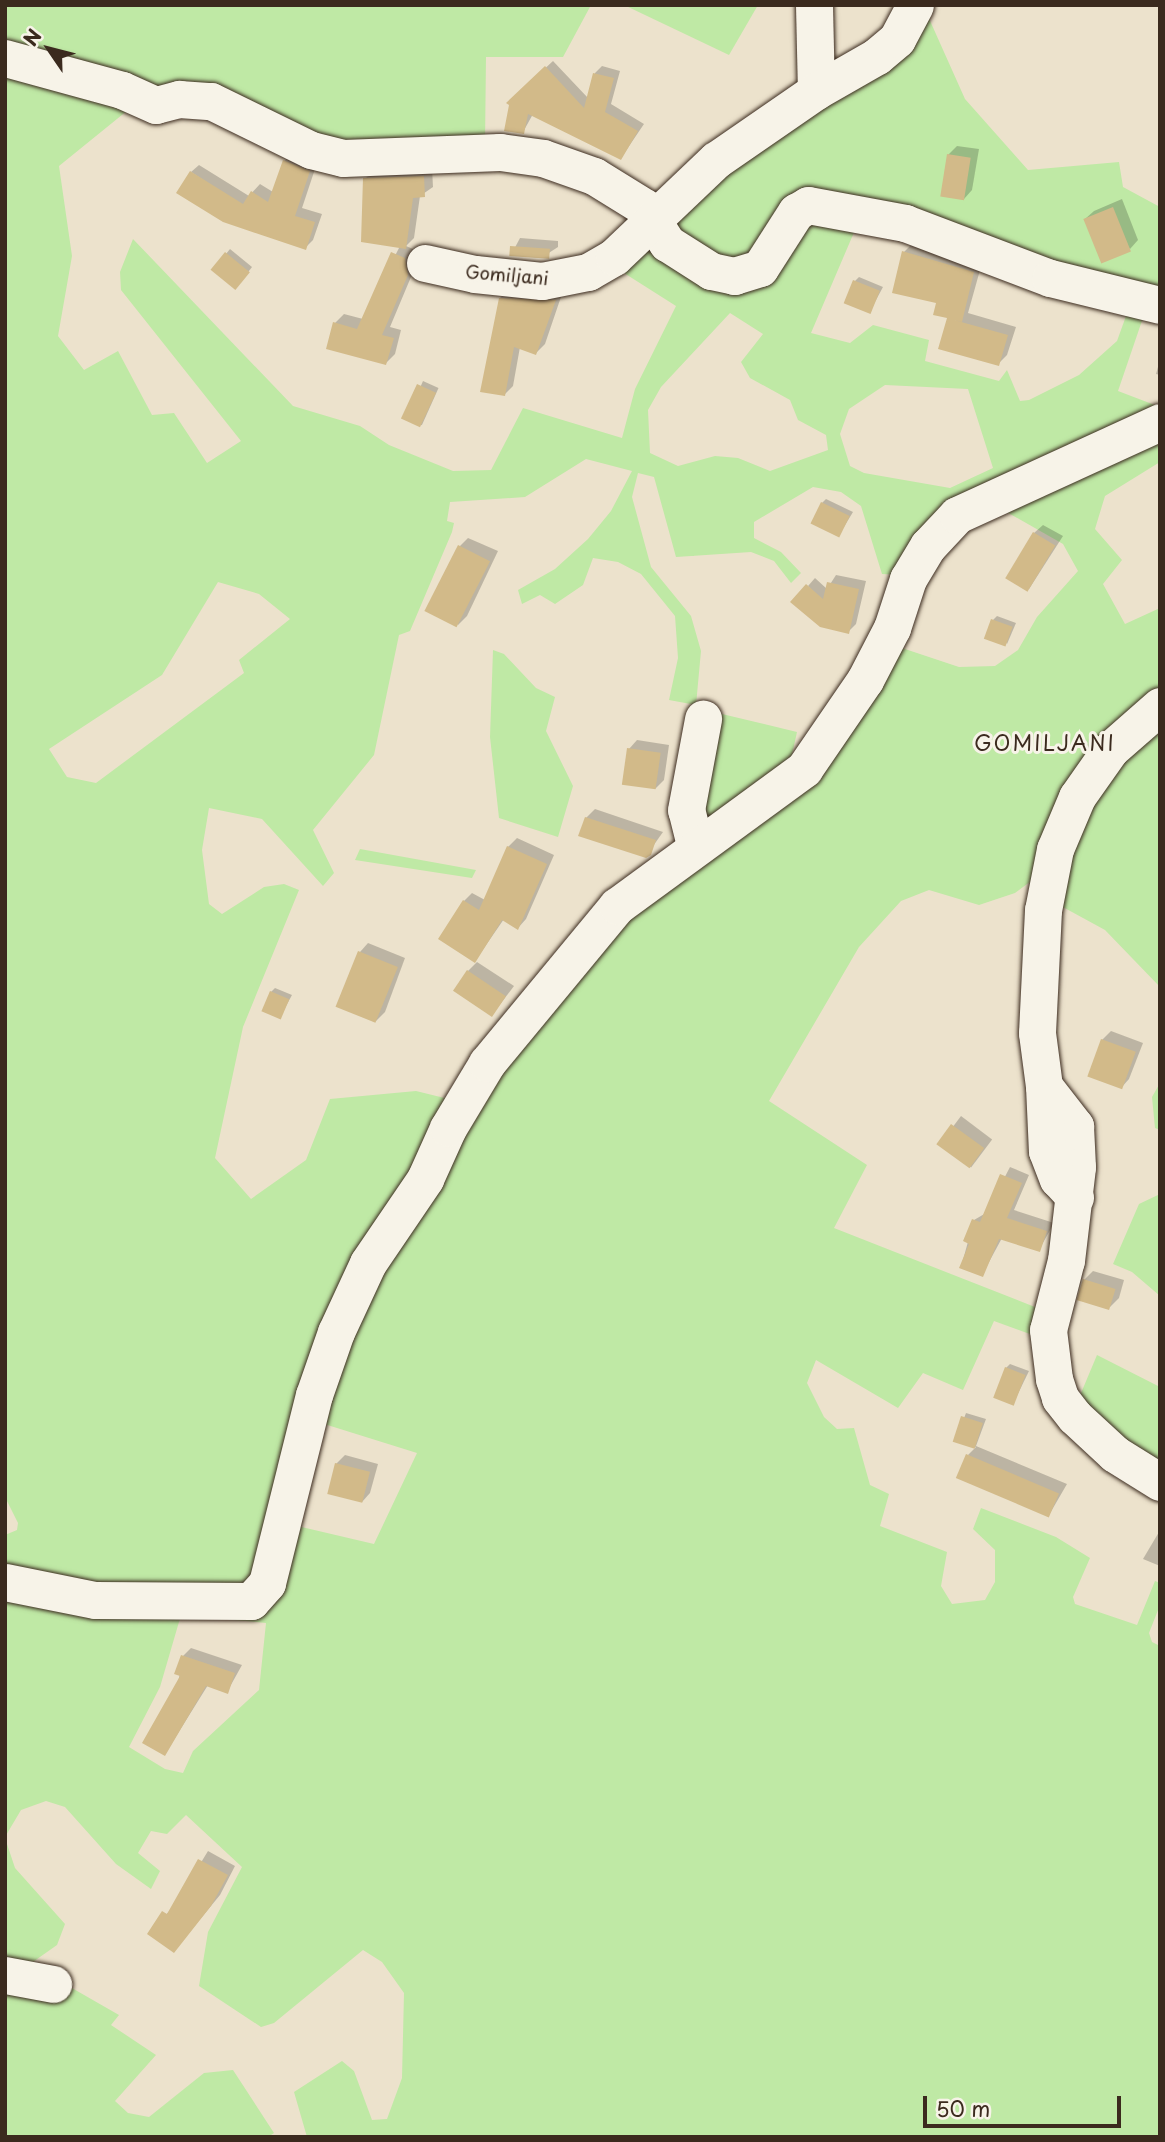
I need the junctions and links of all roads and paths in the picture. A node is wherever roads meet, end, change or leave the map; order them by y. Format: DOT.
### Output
graph roads {
  1 [pos="814,5"];
  2 [pos="915,5"];
  3 [pos="5,58"];
  4 [pos="816,91"];
  5 [pos="651,218"];
  6 [pos="425,263"];
  7 [pos="1160,305"];
  8 [pos="1160,422"];
  9 [pos="1160,706"];
  10 [pos="703,719"];
  11 [pos="695,845"];
  12 [pos="1160,1482"];
  13 [pos="5,1582"];
  14 [pos="5,1975"];
  15 [pos="53,1984"];
  1 -- 4 [label="street"];
  2 -- 4 [label="street, Gomiljani"];
  3 -- 5 [label="street"];
  4 -- 5 [label="street, Gomiljani"];
  5 -- 6 [label="street, Gomiljani"];
  5 -- 7 [label="street"];
  8 -- 11 [label="street"];
  9 -- 12 [label="street"];
  10 -- 11 [label="street"];
  11 -- 13 [label="street"];
  14 -- 15 [label="street"];
}
